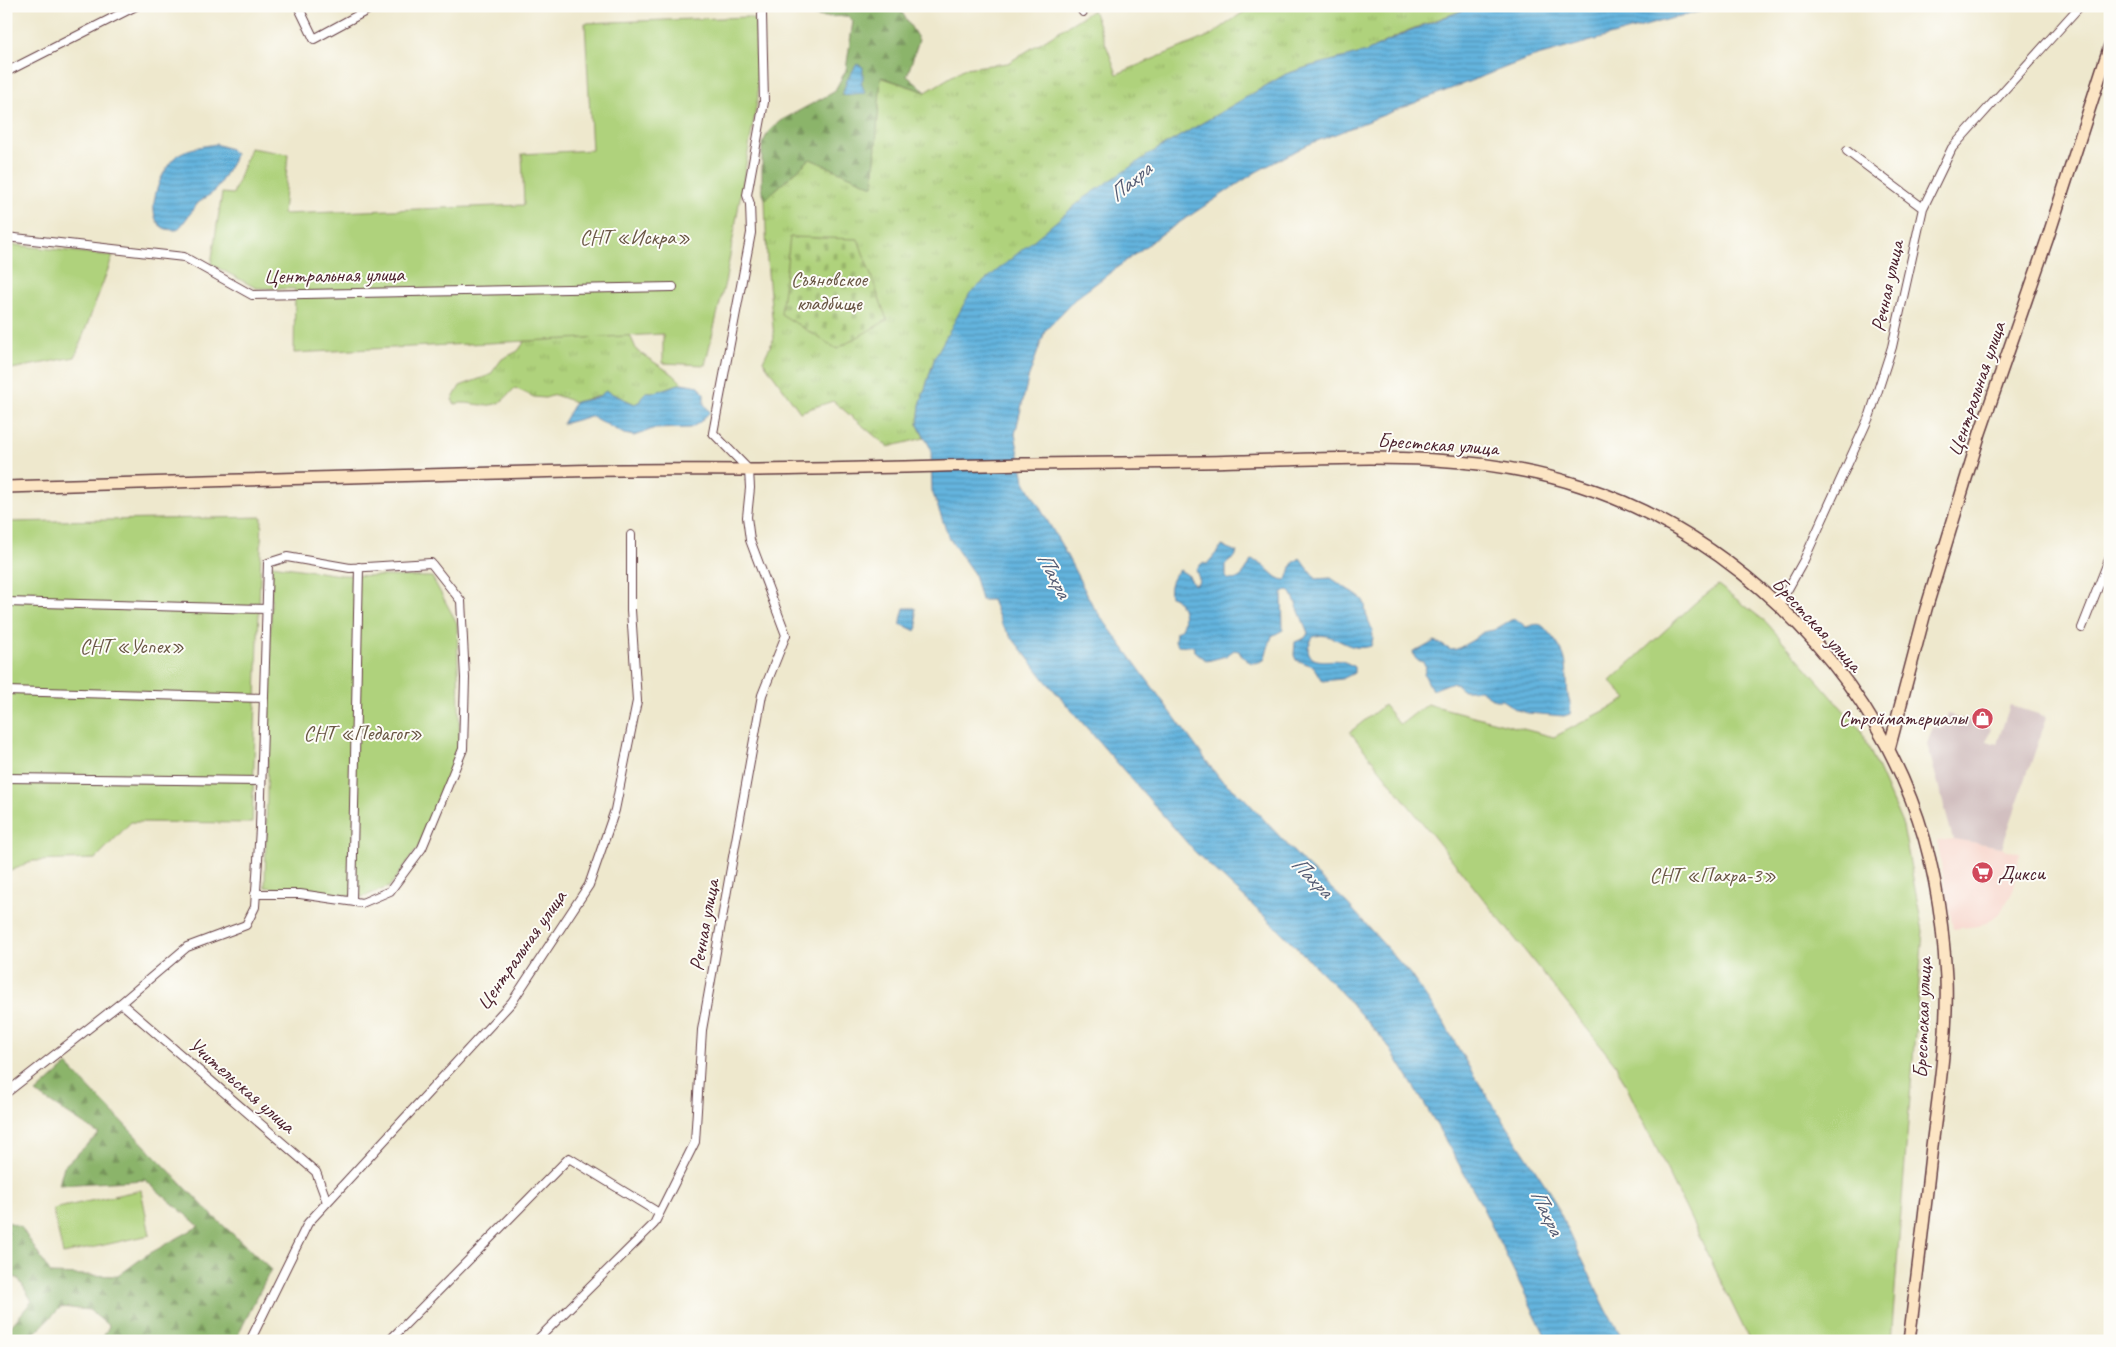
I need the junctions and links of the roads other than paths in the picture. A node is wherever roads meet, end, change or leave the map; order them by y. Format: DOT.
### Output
graph roads {
  1 [pos="136,6"];
  2 [pos="298,6"];
  3 [pos="375,6"];
  4 [pos="2080,6"];
  5 [pos="762,14"];
  6 [pos="2110,45"];
  7 [pos="6,72"];
  8 [pos="1847,151"];
  9 [pos="1922,208"];
  10 [pos="6,237"];
  11 [pos="673,286"];
  12 [pos="749,470"];
  13 [pos="6,487"];
  14 [pos="631,535"];
  15 [pos="2110,557"];
  16 [pos="359,567"];
  17 [pos="6,602"];
  18 [pos="1778,605"];
  19 [pos="266,609"];
  20 [pos="2082,628"];
  21 [pos="6,691"];
  22 [pos="264,698"];
  23 [pos="1888,749"];
  24 [pos="6,778"];
  25 [pos="261,781"];
  26 [pos="255,894"];
  27 [pos="352,901"];
  28 [pos="121,1003"];
  29 [pos="6,1093"];
  30 [pos="327,1202"];
  31 [pos="659,1214"];
  32 [pos="250,1341"];
  33 [pos="389,1341"];
  34 [pos="536,1341"];
  35 [pos="1909,1341"];
  1 -- 7 [label="street"];
  2 -- 3 [label="street"];
  4 -- 9 [label="street, Речная улица"];
  5 -- 12 [label="street"];
  6 -- 23 [label="main road, Центральная улица"];
  8 -- 9 [label="street"];
  9 -- 18 [label="street, Речная улица"];
  10 -- 11 [label="street, Центральная улица"];
  12 -- 13 [label="main road, Брестская улица"];
  12 -- 18 [label="main road, Брестская улица"];
  12 -- 31 [label="street, Речная улица"];
  14 -- 30 [label="street, Центральная улица"];
  15 -- 20 [label="street"];
  16 -- 19 [label="street"];
  16 -- 27 [label="street"];
  16 -- 27 [label="street"];
  17 -- 19 [label="street"];
  18 -- 23 [label="main road, Брестская улица"];
  19 -- 22 [label="street"];
  21 -- 22 [label="street"];
  22 -- 25 [label="street"];
  23 -- 35 [label="main road, Брестская улица"];
  24 -- 25 [label="street"];
  25 -- 26 [label="street"];
  26 -- 27 [label="street"];
  26 -- 28 [label="street"];
  28 -- 29 [label="street"];
  28 -- 30 [label="street, Учительская улица"];
  30 -- 32 [label="street, Центральная улица"];
  31 -- 33 [label="street"];
  31 -- 34 [label="street, Речная улица"];
}
